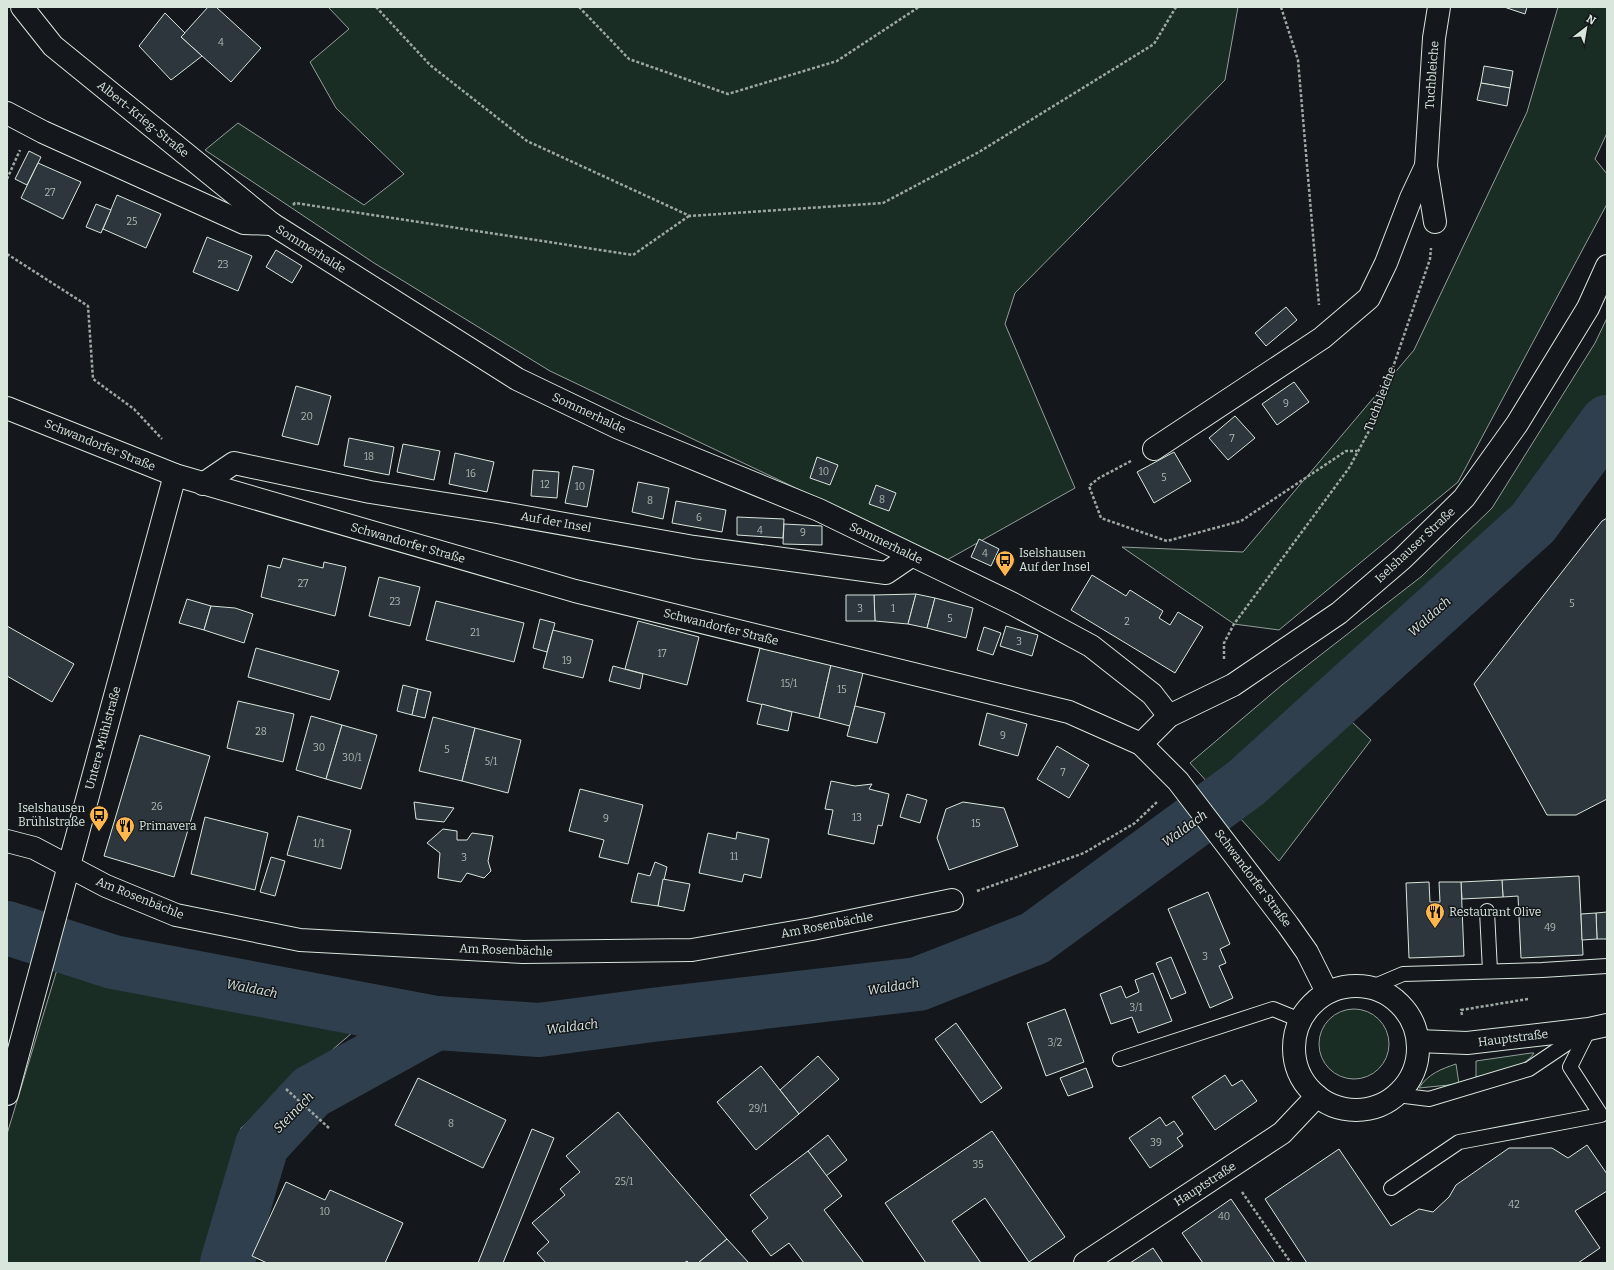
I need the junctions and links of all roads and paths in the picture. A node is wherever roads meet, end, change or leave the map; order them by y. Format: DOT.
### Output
graph roads {
  1 [pos="22,7"];
  2 [pos="376,7"];
  3 [pos="579,7"];
  4 [pos="919,7"];
  5 [pos="1176,7"];
  6 [pos="1281,7"];
  7 [pos="1439,7"];
  8 [pos="7,113"];
  9 [pos="32,126"];
  10 [pos="1426,166"];
  11 [pos="7,179"];
  12 [pos="296,203"];
  13 [pos="690,216"];
  14 [pos="1435,222"];
  15 [pos="272,224"];
  16 [pos="7,254"];
  17 [pos="1607,266"];
  18 [pos="1322,338"];
  19 [pos="7,408"];
  20 [pos="166,444"];
  21 [pos="1154,449"];
  22 [pos="1358,451"];
  23 [pos="175,475"];
  24 [pos="203,484"];
  25 [pos="910,556"];
  26 [pos="1224,643"];
  27 [pos="1169,716"];
  28 [pos="1141,744"];
  29 [pos="1184,789"];
  30 [pos="7,841"];
  31 [pos="68,866"];
  32 [pos="952,900"];
  33 [pos="1487,910"];
  34 [pos="1607,966"];
  35 [pos="1490,971"];
  36 [pos="1370,988"];
  37 [pos="1327,992"];
  38 [pos="1300,1020"];
  39 [pos="1598,1027"];
  40 [pos="1418,1041"];
  41 [pos="1120,1059"];
  42 [pos="286,1090"];
  43 [pos="7,1094"];
  44 [pos="1397,1095"];
  45 [pos="1317,1096"];
  46 [pos="1605,1118"];
  47 [pos="329,1128"];
  48 [pos="1227,1170"];
  49 [pos="1390,1188"];
  50 [pos="1086,1263"];
  51 [pos="1291,1263"];
  1 -- 15 [label="street, Albert-Krieg-Straße"];
  2 -- 13 [label="path"];
  3 -- 4 [label="path"];
  5 -- 13 [label="path"];
  6 -- 18 [label="path"];
  7 -- 10 [label="street, Tuchbleiche"];
  8 -- 9 [label="street, Sommerhalde"];
  9 -- 11 [label="path"];
  9 -- 15 [label="street, Sommerhalde"];
  10 -- 14 [label="street, Tuchbleiche"];
  10 -- 18 [label="street, Tuchbleiche"];
  12 -- 13 [label="path"];
  14 -- 22 [label="path, Tuchbleiche"];
  15 -- 25 [label="street, Sommerhalde"];
  16 -- 20 [label="path"];
  17 -- 27 [label="street, Iselshauser Straße"];
  18 -- 21 [label="street, Tuchbleiche"];
  19 -- 23 [label="street, Schwandorfer Straße"];
  21 -- 22 [label="path"];
  22 -- 26 [label="path, Tuchbleiche"];
  23 -- 24 [label="street, Schwandorfer Straße"];
  23 -- 31 [label="street, Untere Mühlstraße"];
  24 -- 25 [label="street, Auf der Insel"];
  24 -- 28 [label="street, Schwandorfer Straße"];
  25 -- 27 [label="street, Sommerhalde"];
  27 -- 28 [label="street, Iselshauser Straße"];
  28 -- 29 [label="street, Schwandorfer Straße"];
  29 -- 32 [label="path"];
  29 -- 37 [label="street, Schwandorfer Straße"];
  30 -- 31 [label="street, Am Rosenbächle"];
  31 -- 32 [label="street, Am Rosenbächle"];
  31 -- 43 [label="street, Untere Mühlstraße"];
  33 -- 35 [label="lane"];
  34 -- 35 [label="lane"];
  35 -- 36 [label="lane"];
  36 -- 37 [label="street"];
  36 -- 40 [label="street"];
  37 -- 38 [label="street"];
  38 -- 41 [label="lane"];
  38 -- 45 [label="street"];
  39 -- 40 [label="street, Hauptstraße"];
  39 -- 44 [label="lane"];
  39 -- 46 [label="lane"];
  40 -- 44 [label="street"];
  42 -- 47 [label="path"];
  44 -- 45 [label="street"];
  45 -- 48 [label="street, Hauptstraße"];
  46 -- 49 [label="lane"];
  48 -- 50 [label="street, Hauptstraße"];
  48 -- 51 [label="path"];
}
